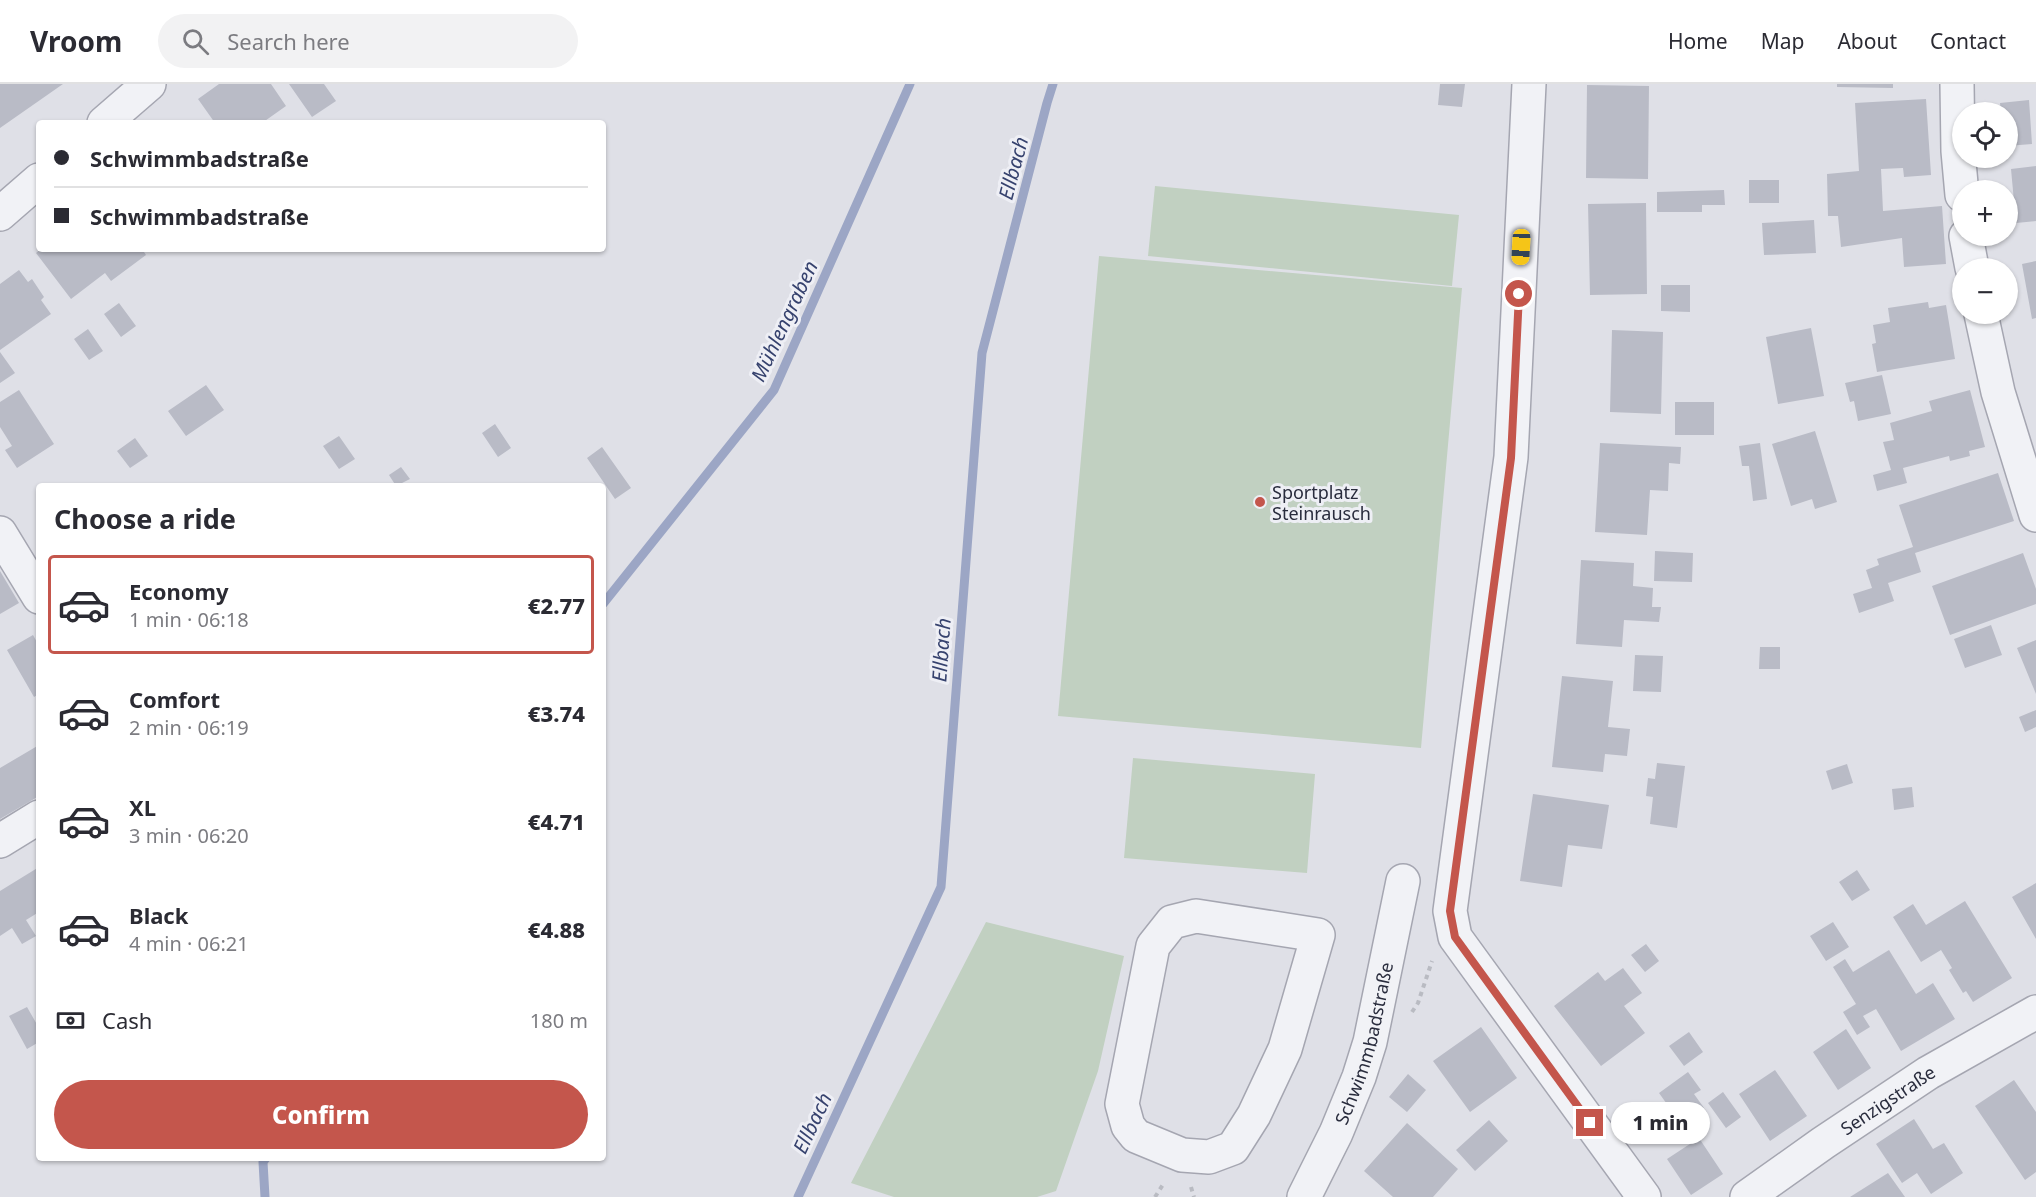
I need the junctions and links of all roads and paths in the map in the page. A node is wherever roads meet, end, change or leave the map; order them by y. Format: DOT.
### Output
graph roads {
  1 [pos="148,84"];
  2 [pos="1529,84"];
  3 [pos="1957,84"];
  4 [pos="107,120"];
  5 [pos="1961,180"];
  6 [pos="36,183"];
  7 [pos="0,214"];
  8 [pos="1983,324"];
  9 [pos="2036,515"];
  10 [pos="0,533"];
  11 [pos="36,592"];
  12 [pos="36,819"];
  13 [pos="0,841"];
  14 [pos="1403,881"];
  15 [pos="1450,911"];
  16 [pos="2036,1012"];
  17 [pos="1407,1019"];
  18 [pos="1182,1155"];
  19 [pos="1304,1197"];
  20 [pos="1644,1197"];
  21 [pos="1747,1197"];
  1 -- 4 [label="street"];
  2 -- 15 [label="street"];
  3 -- 5 [label="street"];
  6 -- 7 [label="street"];
  8 -- 9 [label="street"];
  10 -- 11 [label="street"];
  12 -- 13 [label="street"];
  14 -- 19 [label="street, Schwimmbadstraße"];
  15 -- 17 [label="path"];
  15 -- 20 [label="street"];
  16 -- 21 [label="street, Senzigstraße"];
  18 -- 18 [label="street"];
}
